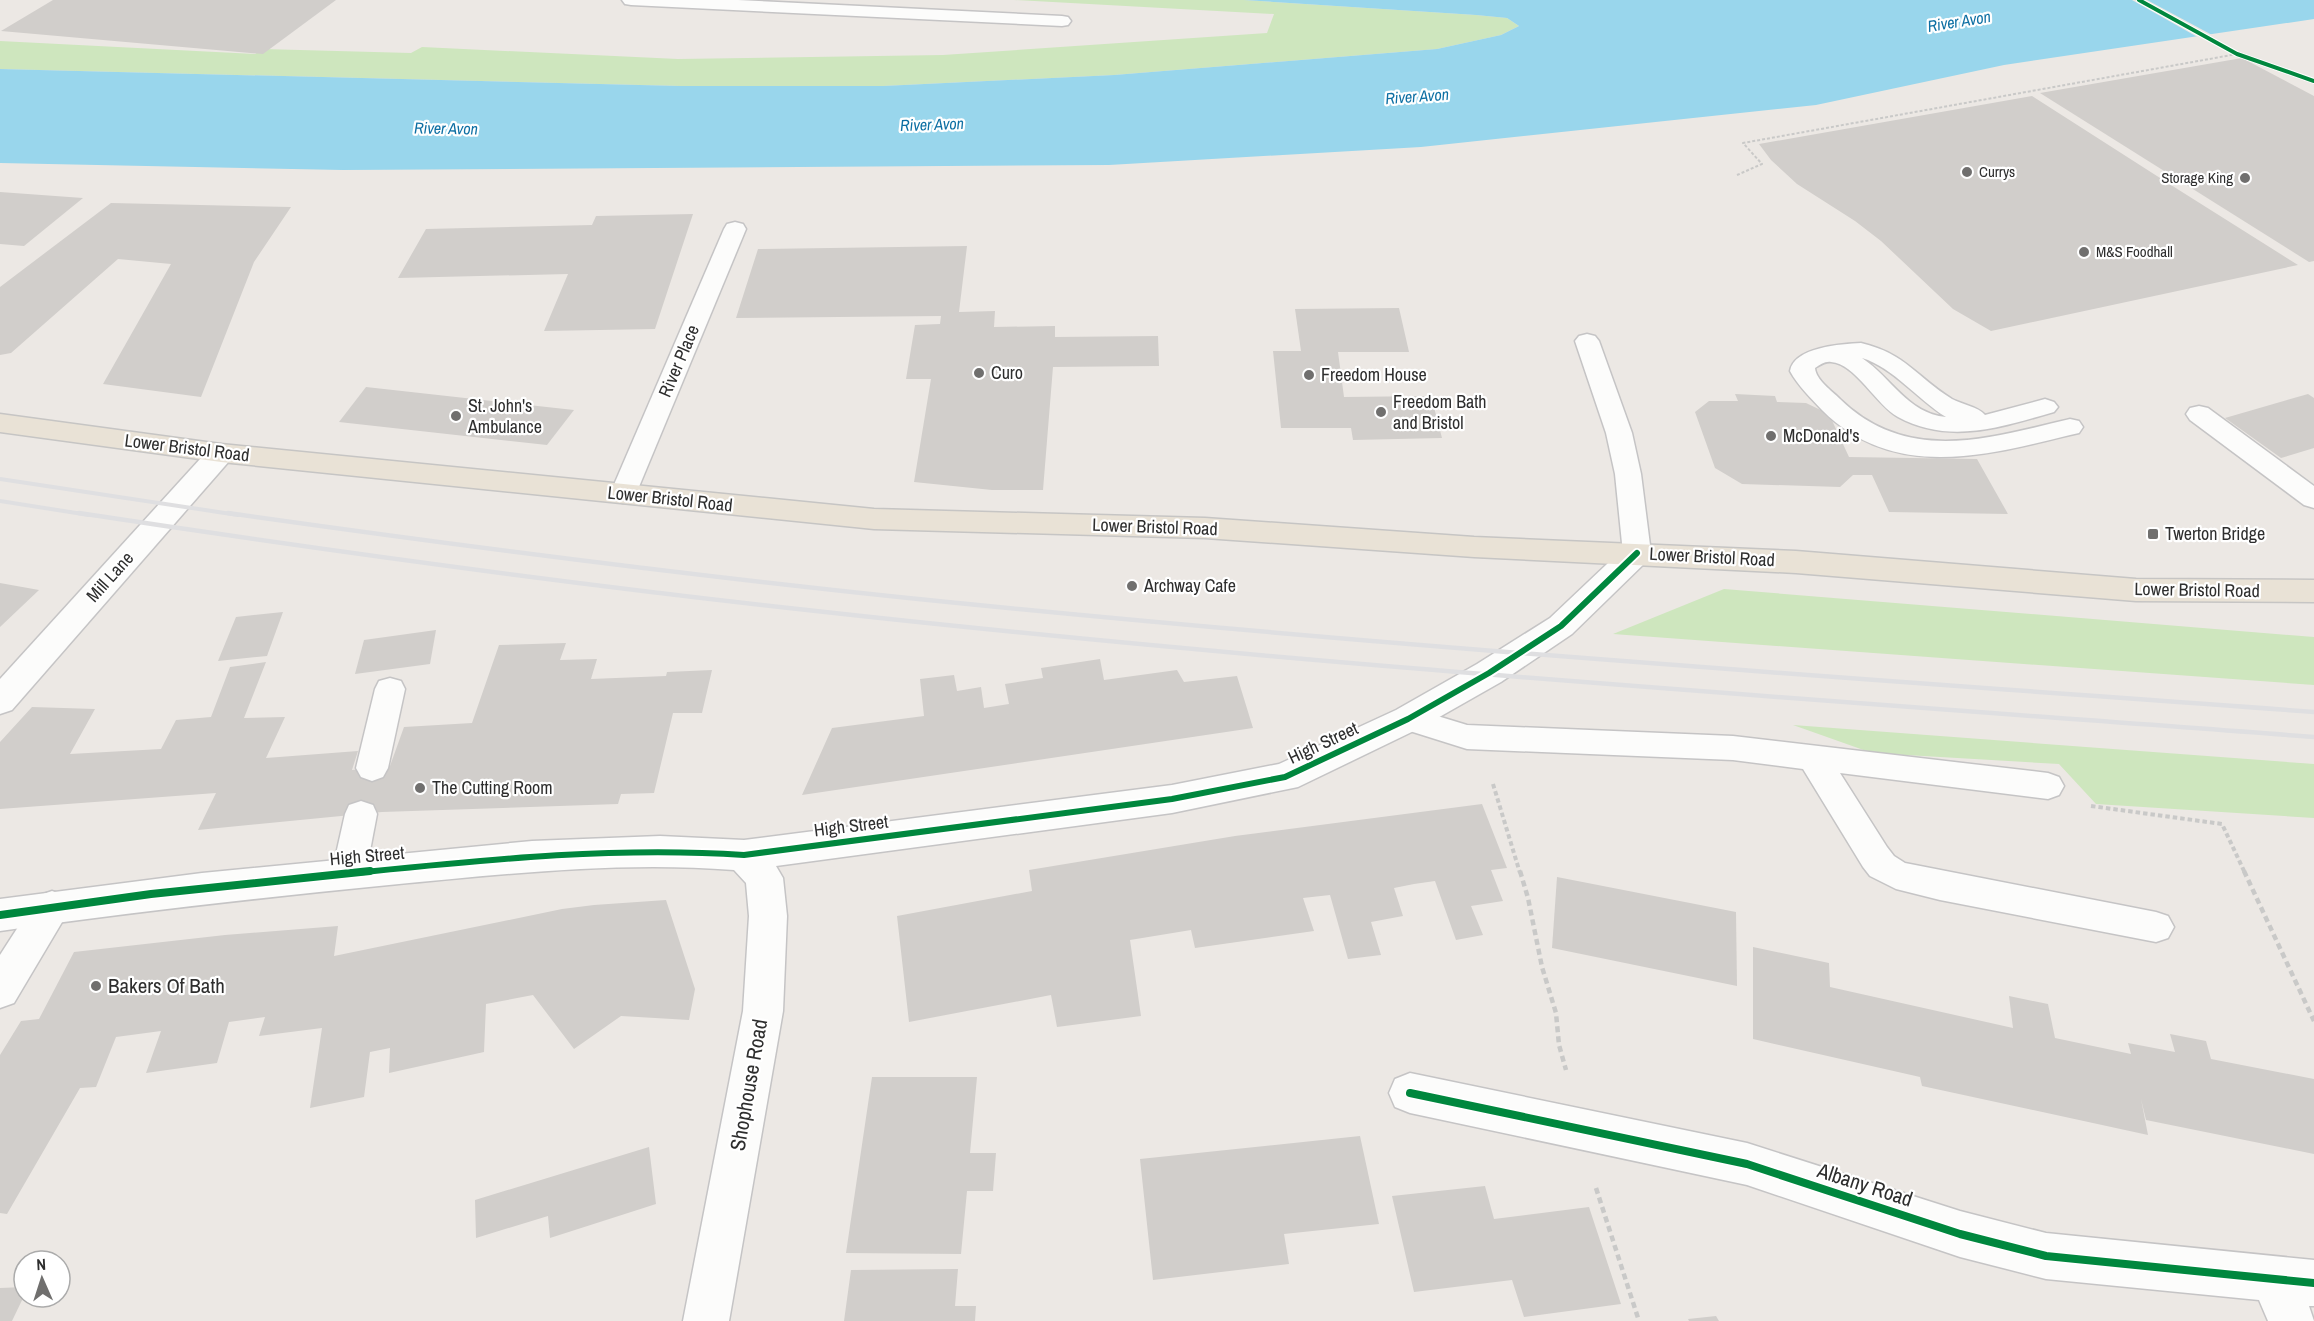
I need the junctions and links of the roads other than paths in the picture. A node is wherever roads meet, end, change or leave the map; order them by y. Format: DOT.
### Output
graph roads {
  1 [pos="631,0"];
  2 [pos="1062,21"];
  3 [pos="735,229"];
  4 [pos="1587,341"];
  5 [pos="2045,407"];
  6 [pos="2199,414"];
  7 [pos="0,423"];
  8 [pos="2070,427"];
  9 [pos="221,453"];
  10 [pos="623,494"];
  11 [pos="2314,499"];
  12 [pos="1636,553"];
  13 [pos="2314,591"];
  14 [pos="390,689"];
  15 [pos="0,701"];
  16 [pos="1408,719"];
  17 [pos="1813,758"];
  18 [pos="372,768"];
  19 [pos="2048,786"];
  20 [pos="361,814"];
  21 [pos="744,855"];
  22 [pos="349,872"];
  23 [pos="52,907"];
  24 [pos="0,915"];
  25 [pos="2156,927"];
  26 [pos="0,990"];
  27 [pos="1410,1093"];
  28 [pos="2294,1282"];
  29 [pos="706,1321"];
  30 [pos="2292,1321"];
  1 -- 2 [label="lane"];
  3 -- 10 [label="lane, River Place"];
  4 -- 12 [label="lane"];
  5 -- 8 [label="lane"];
  6 -- 11 [label="lane"];
  7 -- 9 [label="highway, Lower Bristol Road"];
  9 -- 10 [label="highway, Lower Bristol Road"];
  9 -- 15 [label="street, Mill Lane"];
  10 -- 12 [label="highway, Lower Bristol Road"];
  12 -- 13 [label="highway, Lower Bristol Road"];
  12 -- 16 [label="street, High Street"];
  14 -- 18 [label="lane"];
  16 -- 17 [label="lane"];
  16 -- 21 [label="street, High Street"];
  17 -- 19 [label="lane"];
  17 -- 25 [label="lane"];
  20 -- 22 [label="lane"];
  21 -- 22 [label="street, High Street"];
  21 -- 29 [label="street, Shophouse Road"];
  22 -- 23 [label="street, High Street"];
  23 -- 24 [label="street, High Street"];
  23 -- 26 [label="street"];
  27 -- 28 [label="street, Albany Road"];
  28 -- 30 [label="street"];
}
